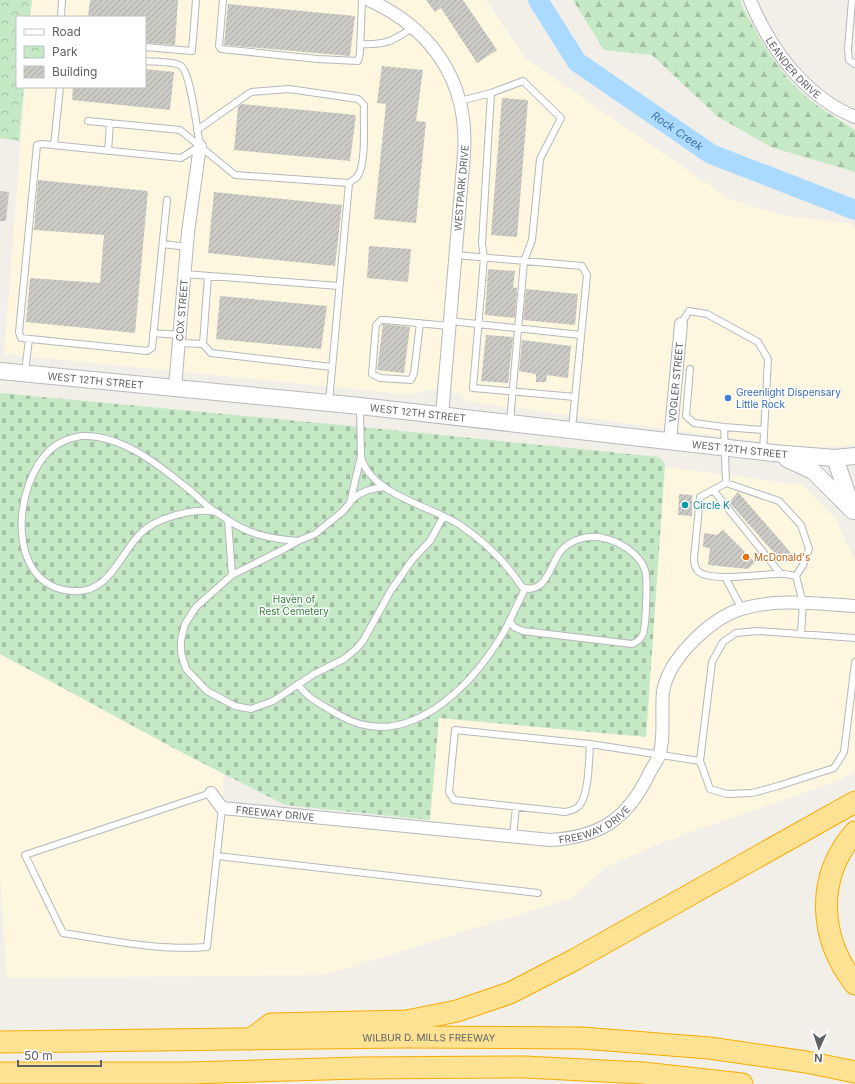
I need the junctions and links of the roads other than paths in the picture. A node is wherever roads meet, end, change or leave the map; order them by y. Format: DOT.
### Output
graph roads {
  1 [pos="62,0"];
  2 [pos="196,0"];
  3 [pos="223,0"];
  4 [pos="362,0"];
  5 [pos="369,0"];
  6 [pos="750,0"];
  7 [pos="852,0"];
  8 [pos="61,16"];
  9 [pos="412,28"];
  10 [pos="360,44"];
  11 [pos="146,47"];
  12 [pos="146,61"];
  13 [pos="855,64"];
  14 [pos="60,88"];
  15 [pos="491,94"];
  16 [pos="460,100"];
  17 [pos="855,117"];
  18 [pos="88,121"];
  19 [pos="110,123"];
  20 [pos="197,130"];
  21 [pos="54,145"];
  22 [pos="200,146"];
  23 [pos="108,150"];
  24 [pos="349,183"];
  25 [pos="167,200"];
  26 [pos="163,244"];
  27 [pos="187,247"];
  28 [pos="455,255"];
  29 [pos="484,258"];
  30 [pos="524,261"];
  31 [pos="184,274"];
  32 [pos="208,276"];
  33 [pos="339,286"];
  34 [pos="420,323"];
  35 [pos="450,324"];
  36 [pos="478,324"];
  37 [pos="681,324"];
  38 [pos="518,328"];
  39 [pos="153,333"];
  40 [pos="581,335"];
  41 [pos="29,338"];
  42 [pos="179,339"];
  43 [pos="203,344"];
  44 [pos="332,367"];
  45 [pos="690,369"];
  46 [pos="0,371"];
  47 [pos="25,374"];
  48 [pos="175,388"];
  49 [pos="513,391"];
  50 [pos="575,397"];
  51 [pos="328,403"];
  52 [pos="360,406"];
  53 [pos="442,415"];
  54 [pos="510,422"];
  55 [pos="724,427"];
  56 [pos="572,430"];
  57 [pos="764,430"];
  58 [pos="670,441"];
  59 [pos="724,447"];
  60 [pos="768,452"];
  61 [pos="361,456"];
  62 [pos="855,456"];
  63 [pos="835,458"];
  64 [pos="726,484"];
  65 [pos="384,487"];
  66 [pos="712,490"];
  67 [pos="350,503"];
  68 [pos="854,509"];
  69 [pos="216,512"];
  70 [pos="443,517"];
  71 [pos="228,520"];
  72 [pos="298,541"];
  73 [pos="780,573"];
  74 [pos="232,575"];
  75 [pos="796,576"];
  76 [pos="725,577"];
  77 [pos="525,589"];
  78 [pos="803,603"];
  79 [pos="855,606"];
  80 [pos="742,609"];
  81 [pos="509,621"];
  82 [pos="801,634"];
  83 [pos="855,638"];
  84 [pos="855,662"];
  85 [pos="298,684"];
  86 [pos="590,744"];
  87 [pos="660,755"];
  88 [pos="700,761"];
  89 [pos="211,793"];
  90 [pos="855,802"];
  91 [pos="516,806"];
  92 [pos="222,808"];
  93 [pos="855,832"];
  94 [pos="513,836"];
  95 [pos="217,856"];
  96 [pos="538,893"];
  97 [pos="855,984"];
  98 [pos="251,1039"];
  99 [pos="0,1042"];
  100 [pos="855,1072"];
  101 [pos="0,1073"];
  102 [pos="684,1078"];
  103 [pos="708,1084"];
  104 [pos="742,1084"];
  1 -- 8 [label="lane"];
  2 -- 11 [label="lane"];
  3 -- 10 [label="lane"];
  4 -- 10 [label="lane"];
  5 -- 9 [label="street, WESTPARK DRIVE"];
  6 -- 17 [label="street, LEANDER DRIVE"];
  7 -- 13 [label="lane"];
  9 -- 10 [label="lane"];
  9 -- 16 [label="street, WESTPARK DRIVE"];
  12 -- 20 [label="lane"];
  14 -- 21 [label="lane"];
  15 -- 16 [label="lane"];
  15 -- 29 [label="lane"];
  15 -- 30 [label="lane"];
  16 -- 28 [label="street, WESTPARK DRIVE"];
  18 -- 19 [label="lane"];
  19 -- 22 [label="lane"];
  19 -- 23 [label="lane"];
  20 -- 22 [label="lane"];
  20 -- 24 [label="lane"];
  21 -- 23 [label="lane"];
  21 -- 41 [label="lane"];
  22 -- 23 [label="lane"];
  22 -- 24 [label="lane"];
  22 -- 27 [label="street, COX STREET"];
  24 -- 33 [label="lane"];
  25 -- 26 [label="lane"];
  26 -- 27 [label="lane"];
  26 -- 39 [label="lane"];
  27 -- 31 [label="street, COX STREET"];
  28 -- 29 [label="lane"];
  28 -- 35 [label="street, WESTPARK DRIVE"];
  29 -- 30 [label="lane"];
  29 -- 36 [label="lane"];
  30 -- 38 [label="lane"];
  30 -- 40 [label="lane"];
  31 -- 32 [label="lane"];
  31 -- 42 [label="street, COX STREET"];
  32 -- 33 [label="lane"];
  32 -- 43 [label="lane"];
  33 -- 44 [label="lane"];
  34 -- 34 [label="lane"];
  34 -- 35 [label="lane"];
  35 -- 36 [label="lane"];
  35 -- 53 [label="street, WESTPARK DRIVE"];
  36 -- 38 [label="lane"];
  36 -- 49 [label="lane"];
  37 -- 57 [label="lane"];
  37 -- 58 [label="street, VOGLER STREET"];
  38 -- 40 [label="lane"];
  38 -- 49 [label="lane"];
  39 -- 41 [label="lane"];
  39 -- 42 [label="lane"];
  40 -- 50 [label="lane"];
  41 -- 47 [label="lane"];
  42 -- 43 [label="lane"];
  42 -- 48 [label="street, COX STREET"];
  43 -- 44 [label="lane"];
  44 -- 51 [label="lane"];
  45 -- 55 [label="lane"];
  46 -- 47 [label="main road, WEST 12TH STREET"];
  47 -- 48 [label="main road, WEST 12TH STREET"];
  48 -- 51 [label="main road, WEST 12TH STREET"];
  49 -- 50 [label="lane"];
  49 -- 54 [label="lane"];
  50 -- 56 [label="lane"];
  51 -- 52 [label="main road, WEST 12TH STREET"];
  52 -- 53 [label="main road, WEST 12TH STREET"];
  52 -- 61 [label="lane"];
  53 -- 54 [label="main road, WEST 12TH STREET"];
  54 -- 56 [label="main road, WEST 12TH STREET"];
  55 -- 57 [label="lane"];
  55 -- 59 [label="lane"];
  56 -- 58 [label="main road, WEST 12TH STREET"];
  57 -- 60 [label="lane"];
  58 -- 59 [label="main road, WEST 12TH STREET"];
  59 -- 60 [label="main road, WEST 12TH STREET"];
  59 -- 64 [label="lane"];
  60 -- 63 [label="main road, WEST 12TH STREET"];
  60 -- 68 [label="main road"];
  61 -- 65 [label="lane"];
  61 -- 67 [label="lane"];
  62 -- 63 [label="main road, WEST 12TH STREET"];
  63 -- 68 [label="main road"];
  64 -- 66 [label="lane"];
  64 -- 75 [label="lane"];
  65 -- 67 [label="lane"];
  65 -- 70 [label="lane"];
  66 -- 73 [label="lane"];
  66 -- 76 [label="lane"];
  67 -- 72 [label="lane"];
  69 -- 69 [label="lane"];
  69 -- 71 [label="lane"];
  70 -- 77 [label="lane"];
  70 -- 85 [label="lane"];
  71 -- 72 [label="lane"];
  71 -- 74 [label="lane"];
  72 -- 74 [label="lane"];
  73 -- 75 [label="lane"];
  73 -- 76 [label="lane"];
  74 -- 85 [label="lane"];
  75 -- 78 [label="lane"];
  76 -- 80 [label="lane"];
  77 -- 81 [label="lane"];
  77 -- 81 [label="lane"];
  78 -- 79 [label="street, FREEWAY DRIVE"];
  78 -- 80 [label="street, FREEWAY DRIVE"];
  78 -- 82 [label="lane"];
  80 -- 87 [label="street, FREEWAY DRIVE"];
  81 -- 85 [label="lane"];
  82 -- 83 [label="lane"];
  82 -- 88 [label="lane"];
  84 -- 88 [label="lane"];
  86 -- 87 [label="lane"];
  86 -- 91 [label="lane"];
  86 -- 91 [label="lane"];
  87 -- 88 [label="lane"];
  87 -- 94 [label="street, FREEWAY DRIVE"];
  89 -- 92 [label="street, FREEWAY DRIVE"];
  89 -- 95 [label="lane"];
  90 -- 98 [label="highway"];
  91 -- 94 [label="lane"];
  92 -- 94 [label="street, FREEWAY DRIVE"];
  92 -- 95 [label="lane"];
  93 -- 97 [label="highway"];
  95 -- 96 [label="lane"];
  98 -- 99 [label="highway, WILBUR D. MILLS FREEWAY"];
  98 -- 100 [label="highway, WILBUR D. MILLS FREEWAY"];
  101 -- 102 [label="highway"];
  102 -- 103 [label="highway"];
  102 -- 104 [label="highway"];
}
